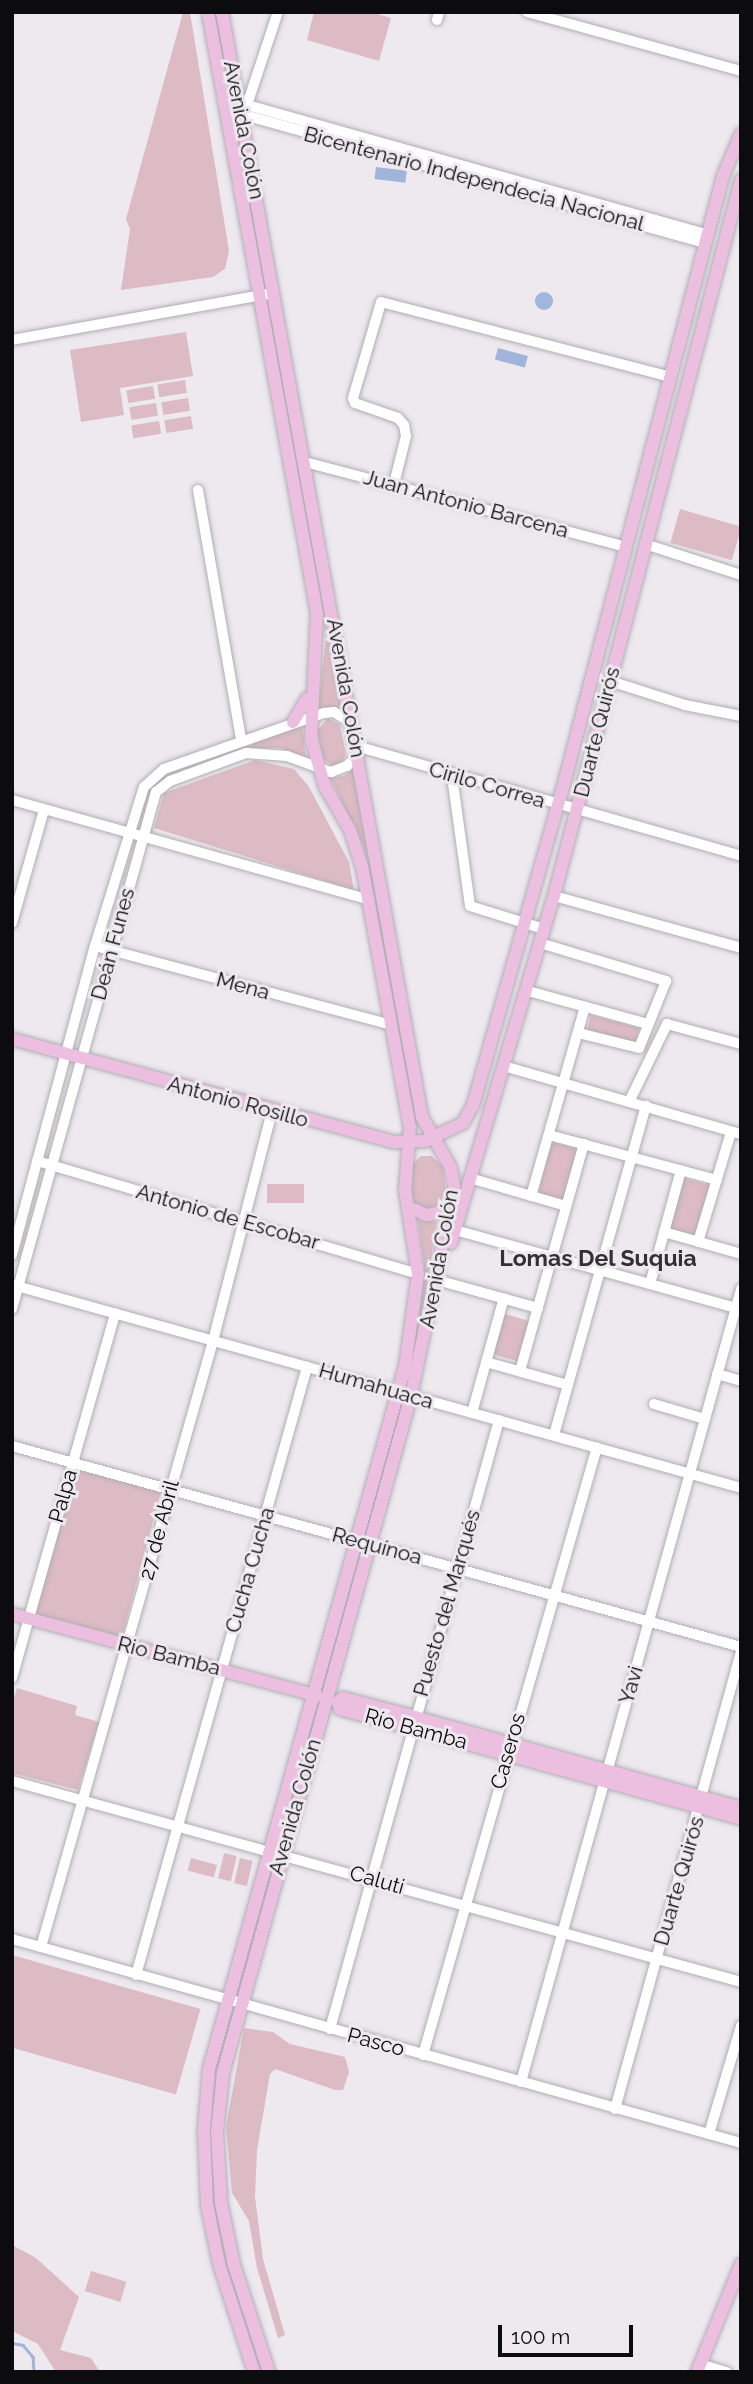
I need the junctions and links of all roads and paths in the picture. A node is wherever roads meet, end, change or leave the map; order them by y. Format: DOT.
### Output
graph roads {
  1 [pos="208,12"];
  2 [pos="222,12"];
  3 [pos="278,12"];
  4 [pos="527,12"];
  5 [pos="741,71"];
  6 [pos="244,114"];
  7 [pos="741,134"];
  8 [pos="432,157"];
  9 [pos="398,158"];
  10 [pos="741,180"];
  11 [pos="706,238"];
  12 [pos="274,292"];
  13 [pos="260,296"];
  14 [pos="12,340"];
  15 [pos="670,377"];
  16 [pos="304,462"];
  17 [pos="394,484"];
  18 [pos="198,491"];
  19 [pos="645,544"];
  20 [pos="627,547"];
  21 [pos="741,575"];
  22 [pos="610,681"];
  23 [pos="312,689"];
  24 [pos="741,716"];
  25 [pos="309,717"];
  26 [pos="293,722"];
  27 [pos="352,724"];
  28 [pos="241,739"];
  29 [pos="357,750"];
  30 [pos="319,770"];
  31 [pos="452,776"];
  32 [pos="12,800"];
  33 [pos="558,805"];
  34 [pos="44,810"];
  35 [pos="576,811"];
  36 [pos="127,834"];
  37 [pos="142,838"];
  38 [pos="741,856"];
  39 [pos="554,895"];
  40 [pos="369,900"];
  41 [pos="12,923"];
  42 [pos="523,924"];
  43 [pos="544,929"];
  44 [pos="540,943"];
  45 [pos="95,946"];
  46 [pos="741,948"];
  47 [pos="111,950"];
  48 [pos="528,991"];
  49 [pos="585,1007"];
  50 [pos="648,1024"];
  51 [pos="392,1025"];
  52 [pos="578,1032"];
  53 [pos="12,1039"];
  54 [pos="741,1044"];
  55 [pos="66,1055"];
  56 [pos="81,1059"];
  57 [pos="507,1067"];
  58 [pos="564,1083"];
  59 [pos="629,1101"];
  60 [pos="646,1106"];
  61 [pos="272,1111"];
  62 [pos="736,1133"];
  63 [pos="549,1135"];
  64 [pos="432,1139"];
  65 [pos="410,1144"];
  66 [pos="584,1144"];
  67 [pos="632,1157"];
  68 [pos="37,1161"];
  69 [pos="51,1165"];
  70 [pos="681,1170"];
  71 [pos="473,1179"];
  72 [pos="717,1180"];
  73 [pos="531,1196"];
  74 [pos="464,1204"];
  75 [pos="566,1206"];
  76 [pos="408,1207"];
  77 [pos="451,1210"];
  78 [pos="243,1222"];
  79 [pos="455,1230"];
  80 [pos="664,1232"];
  81 [pos="698,1242"];
  82 [pos="741,1254"];
  83 [pos="12,1255"];
  84 [pos="552,1256"];
  85 [pos="600,1270"];
  86 [pos="418,1274"];
  87 [pos="437,1280"];
  88 [pos="650,1284"];
  89 [pos="15,1285"];
  90 [pos="741,1289"];
  91 [pos="505,1298"];
  92 [pos="12,1308"];
  93 [pos="538,1308"];
  94 [pos="738,1308"];
  95 [pos="115,1313"];
  96 [pos="213,1340"];
  97 [pos="486,1362"];
  98 [pos="307,1367"];
  99 [pos="520,1371"];
  100 [pos="717,1374"];
  101 [pos="741,1381"];
  102 [pos="568,1385"];
  103 [pos="405,1394"];
  104 [pos="654,1404"];
  105 [pos="472,1413"];
  106 [pos="705,1419"];
  107 [pos="499,1420"];
  108 [pos="554,1435"];
  109 [pos="12,1446"];
  110 [pos="597,1447"];
  111 [pos="73,1462"];
  112 [pos="690,1473"];
  113 [pos="741,1488"];
  114 [pos="169,1489"];
  115 [pos="265,1516"];
  116 [pos="363,1542"];
  117 [pos="457,1568"];
  118 [pos="553,1596"];
  119 [pos="12,1614"];
  120 [pos="29,1618"];
  121 [pos="648,1623"];
  122 [pos="128,1646"];
  123 [pos="741,1647"];
  124 [pos="741,1653"];
  125 [pos="223,1670"];
  126 [pos="12,1678"];
  127 [pos="312,1695"];
  128 [pos="331,1700"];
  129 [pos="413,1722"];
  130 [pos="509,1748"];
  131 [pos="605,1775"];
  132 [pos="12,1781"];
  133 [pos="82,1799"];
  134 [pos="701,1802"];
  135 [pos="741,1808"];
  136 [pos="741,1819"];
  137 [pos="178,1825"];
  138 [pos="269,1850"];
  139 [pos="282,1854"];
  140 [pos="370,1879"];
  141 [pos="465,1905"];
  142 [pos="560,1931"];
  143 [pos="12,1939"];
  144 [pos="41,1947"];
  145 [pos="656,1958"];
  146 [pos="136,1975"];
  147 [pos="741,1982"];
  148 [pos="226,2000"];
  149 [pos="240,2004"];
  150 [pos="741,2026"];
  151 [pos="330,2029"];
  152 [pos="423,2055"];
  153 [pos="521,2082"];
  154 [pos="615,2109"];
  155 [pos="709,2134"];
  156 [pos="741,2143"];
  157 [pos="741,2264"];
  158 [pos="699,2368"];
  159 [pos="254,2372"];
  160 [pos="270,2372"];
  161 [pos="727,2372"];
  1 -- 13 [label="main road, Avenida Colón"];
  2 -- 6 [label="main road, Avenida Colón"];
  3 -- 6 [label="street"];
  4 -- 5 [label="street"];
  6 -- 8 [label="street, Bicentenario Independecia Nacional"];
  6 -- 9 [label="street, Bicentenario Independecia Nacional"];
  6 -- 12 [label="main road, Avenida Colón"];
  7 -- 11 [label="main road, Duarte Quirós"];
  8 -- 9 [label="street"];
  8 -- 11 [label="street, Bicentenario Independecia Nacional"];
  9 -- 11 [label="street, Bicentenario Independecia Nacional"];
  10 -- 19 [label="main road, Duarte Quirós"];
  11 -- 15 [label="main road, Duarte Quirós"];
  12 -- 13 [label="street"];
  12 -- 16 [label="main road, Avenida Colón"];
  13 -- 14 [label="street"];
  13 -- 23 [label="main road, Avenida Colón"];
  15 -- 17 [label="street"];
  15 -- 20 [label="main road, Duarte Quirós"];
  16 -- 17 [label="street, Juan Antonio Barcena"];
  16 -- 27 [label="main road, Avenida Colón"];
  17 -- 20 [label="street, Juan Antonio Barcena"];
  18 -- 28 [label="street"];
  19 -- 21 [label="street"];
  19 -- 22 [label="main road, Duarte Quirós"];
  20 -- 33 [label="main road, Duarte Quirós"];
  22 -- 24 [label="street"];
  22 -- 35 [label="main road, Duarte Quirós"];
  23 -- 25 [label="main road, Avenida Colón"];
  23 -- 26 [label="main road"];
  25 -- 26 [label="street, Deán Funes"];
  25 -- 27 [label="street, Deán Funes"];
  25 -- 30 [label="main road, Avenida Colón"];
  26 -- 28 [label="street, Deán Funes"];
  27 -- 29 [label="main road, Avenida Colón"];
  28 -- 36 [label="street, Deán Funes"];
  29 -- 30 [label="street"];
  29 -- 31 [label="street, Cirilo Correa"];
  29 -- 64 [label="main road, Avenida Colón"];
  30 -- 37 [label="street, Deán Funes"];
  30 -- 40 [label="main road, Avenida Colón"];
  31 -- 33 [label="street, Cirilo Correa"];
  31 -- 42 [label="street"];
  32 -- 34 [label="street"];
  33 -- 35 [label="street, Cirilo Correa"];
  33 -- 42 [label="main road, Duarte Quirós"];
  34 -- 36 [label="street"];
  34 -- 41 [label="street"];
  35 -- 38 [label="street, Cirilo Correa"];
  35 -- 39 [label="main road, Duarte Quirós"];
  36 -- 37 [label="street"];
  36 -- 45 [label="street, Deán Funes"];
  37 -- 40 [label="street"];
  37 -- 47 [label="street, Deán Funes"];
  39 -- 43 [label="main road, Duarte Quirós"];
  39 -- 46 [label="street"];
  40 -- 51 [label="main road, Avenida Colón"];
  42 -- 43 [label="street"];
  42 -- 64 [label="main road, Duarte Quirós"];
  43 -- 44 [label="main road, Duarte Quirós"];
  44 -- 48 [label="main road, Duarte Quirós"];
  44 -- 50 [label="street"];
  45 -- 47 [label="street, Mena"];
  45 -- 55 [label="street, Deán Funes"];
  47 -- 51 [label="street, Mena"];
  47 -- 56 [label="street, Deán Funes"];
  48 -- 49 [label="street"];
  48 -- 57 [label="main road, Duarte Quirós"];
  49 -- 50 [label="street"];
  49 -- 52 [label="street"];
  50 -- 52 [label="street"];
  51 -- 65 [label="main road, Avenida Colón"];
  52 -- 58 [label="street"];
  53 -- 55 [label="main road, Antonio Rosillo"];
  54 -- 59 [label="street"];
  55 -- 56 [label="main road, Antonio Rosillo"];
  55 -- 68 [label="street, Deán Funes"];
  56 -- 61 [label="main road, Antonio Rosillo"];
  56 -- 69 [label="street, Deán Funes"];
  57 -- 58 [label="street"];
  57 -- 71 [label="main road, Duarte Quirós"];
  58 -- 59 [label="street"];
  58 -- 63 [label="street"];
  59 -- 60 [label="street"];
  60 -- 62 [label="street"];
  60 -- 67 [label="street"];
  61 -- 65 [label="main road, Antonio Rosillo"];
  61 -- 78 [label="street, 27 de Abril"];
  62 -- 72 [label="street"];
  63 -- 66 [label="street"];
  63 -- 73 [label="street"];
  64 -- 65 [label="main road, Duarte Quirós"];
  64 -- 77 [label="main road, Avenida Colón"];
  65 -- 76 [label="main road, Avenida Colón"];
  66 -- 67 [label="street"];
  66 -- 75 [label="street"];
  67 -- 70 [label="street"];
  67 -- 85 [label="street"];
  68 -- 69 [label="street, Antonio de Escobar"];
  68 -- 83 [label="street, Deán Funes"];
  69 -- 78 [label="street, Antonio de Escobar"];
  69 -- 89 [label="street, Deán Funes"];
  70 -- 72 [label="street"];
  70 -- 80 [label="street"];
  71 -- 73 [label="street"];
  71 -- 74 [label="main road, Duarte Quirós"];
  72 -- 81 [label="street"];
  73 -- 75 [label="street"];
  74 -- 77 [label="main road"];
  74 -- 79 [label="main road, Duarte Quirós"];
  75 -- 84 [label="street"];
  76 -- 77 [label="main road"];
  76 -- 86 [label="main road, Avenida Colón"];
  77 -- 79 [label="street"];
  77 -- 87 [label="main road, Avenida Colón"];
  78 -- 86 [label="street, Antonio de Escobar"];
  78 -- 96 [label="street, 27 de Abril"];
  79 -- 84 [label="street"];
  79 -- 87 [label="main road, Duarte Quirós"];
  80 -- 81 [label="street"];
  80 -- 88 [label="street"];
  81 -- 82 [label="street"];
  84 -- 85 [label="street"];
  84 -- 93 [label="street"];
  85 -- 88 [label="street"];
  85 -- 102 [label="street"];
  86 -- 103 [label="main road, Avenida Colón"];
  87 -- 91 [label="street"];
  87 -- 103 [label="main road, Avenida Colón"];
  88 -- 94 [label="street"];
  89 -- 92 [label="street, Deán Funes"];
  89 -- 95 [label="street, Humahuaca"];
  90 -- 94 [label="street, Yavi"];
  91 -- 93 [label="street"];
  91 -- 97 [label="street"];
  93 -- 99 [label="street"];
  94 -- 100 [label="street, Yavi"];
  95 -- 96 [label="street, Humahuaca"];
  95 -- 111 [label="street, Palpa"];
  96 -- 98 [label="street, Humahuaca"];
  96 -- 114 [label="street, 27 de Abril"];
  97 -- 99 [label="street"];
  97 -- 105 [label="street"];
  98 -- 103 [label="street, Humahuaca"];
  98 -- 115 [label="street, Cucha Cucha"];
  99 -- 102 [label="street"];
  100 -- 101 [label="street"];
  100 -- 106 [label="street, Yavi"];
  102 -- 108 [label="street"];
  103 -- 105 [label="street, Humahuaca"];
  103 -- 116 [label="main road, Avenida Colón"];
  104 -- 106 [label="street"];
  105 -- 107 [label="street, Humahuaca"];
  106 -- 112 [label="street, Yavi"];
  107 -- 108 [label="street, Humahuaca"];
  107 -- 117 [label="street, Puesto del Marqués"];
  108 -- 110 [label="street, Humahuaca"];
  109 -- 111 [label="street, Requínoa"];
  110 -- 112 [label="street, Humahuaca"];
  110 -- 118 [label="street, Caseros"];
  111 -- 114 [label="street, Requínoa"];
  111 -- 120 [label="street, Palpa"];
  112 -- 113 [label="street, Humahuaca"];
  112 -- 121 [label="street, Yavi"];
  114 -- 115 [label="street, Requínoa"];
  114 -- 122 [label="street, 27 de Abril"];
  115 -- 116 [label="street, Requínoa"];
  115 -- 125 [label="street, Cucha Cucha"];
  116 -- 117 [label="street, Requínoa"];
  116 -- 127 [label="main road, Avenida Colón"];
  116 -- 128 [label="main road, Avenida Colón"];
  117 -- 118 [label="street, Requínoa"];
  117 -- 129 [label="street, Puesto del Marqués"];
  118 -- 121 [label="street, Requínoa"];
  118 -- 130 [label="street, Caseros"];
  119 -- 120 [label="main road, Rio Bamba"];
  120 -- 122 [label="main road, Rio Bamba"];
  120 -- 126 [label="street, Palpa"];
  121 -- 123 [label="street, Requínoa"];
  121 -- 131 [label="street, Yavi"];
  122 -- 125 [label="main road, Rio Bamba"];
  122 -- 133 [label="street, 27 de Abril"];
  124 -- 134 [label="street, Duarte Quirós"];
  125 -- 127 [label="main road, Rio Bamba"];
  125 -- 137 [label="street, Cucha Cucha"];
  127 -- 128 [label="main road, Rio Bamba"];
  127 -- 138 [label="main road, Avenida Colón"];
  128 -- 129 [label="main road, Río Bamba"];
  128 -- 139 [label="main road, Avenida Colón"];
  129 -- 130 [label="main road, Río Bamba"];
  129 -- 140 [label="street, Puesto del Marqués"];
  130 -- 131 [label="main road, Río Bamba"];
  130 -- 141 [label="street, Caseros"];
  131 -- 134 [label="main road, Río Bamba"];
  131 -- 142 [label="street, Yavi"];
  132 -- 133 [label="street, Caluti"];
  133 -- 137 [label="street, Caluti"];
  133 -- 144 [label="street, 27 de Abril"];
  134 -- 135 [label="main road, Río Bamba"];
  134 -- 136 [label="main road, Río Bamba"];
  134 -- 145 [label="street, Duarte Quirós"];
  137 -- 138 [label="street, Caluti"];
  137 -- 146 [label="street, Cucha Cucha"];
  138 -- 139 [label="street, Caluti"];
  138 -- 148 [label="main road, Avenida Colón"];
  139 -- 140 [label="street, Caluti"];
  139 -- 149 [label="main road, Avenida Colón"];
  140 -- 141 [label="street, Caluti"];
  140 -- 151 [label="street, Puesto del Marqués"];
  141 -- 142 [label="street, Caluti"];
  141 -- 152 [label="street, Caseros"];
  142 -- 145 [label="street, Caluti"];
  142 -- 153 [label="street, Yavi"];
  143 -- 144 [label="street, Pasco"];
  144 -- 146 [label="street, Pasco"];
  145 -- 147 [label="street, Caluti"];
  145 -- 154 [label="street, Duarte Quirós"];
  146 -- 148 [label="street, Pasco"];
  148 -- 149 [label="street, Pasco"];
  148 -- 159 [label="main road, Avenida Colón"];
  149 -- 151 [label="street, Pasco"];
  149 -- 160 [label="main road, Avenida Colón"];
  150 -- 155 [label="street"];
  151 -- 152 [label="street, Pasco"];
  152 -- 153 [label="street, Pasco"];
  153 -- 154 [label="street, Pasco"];
  154 -- 155 [label="street, Pasco"];
  155 -- 156 [label="street, Pasco"];
  157 -- 158 [label="main road"];
  158 -- 161 [label="street"];
}
